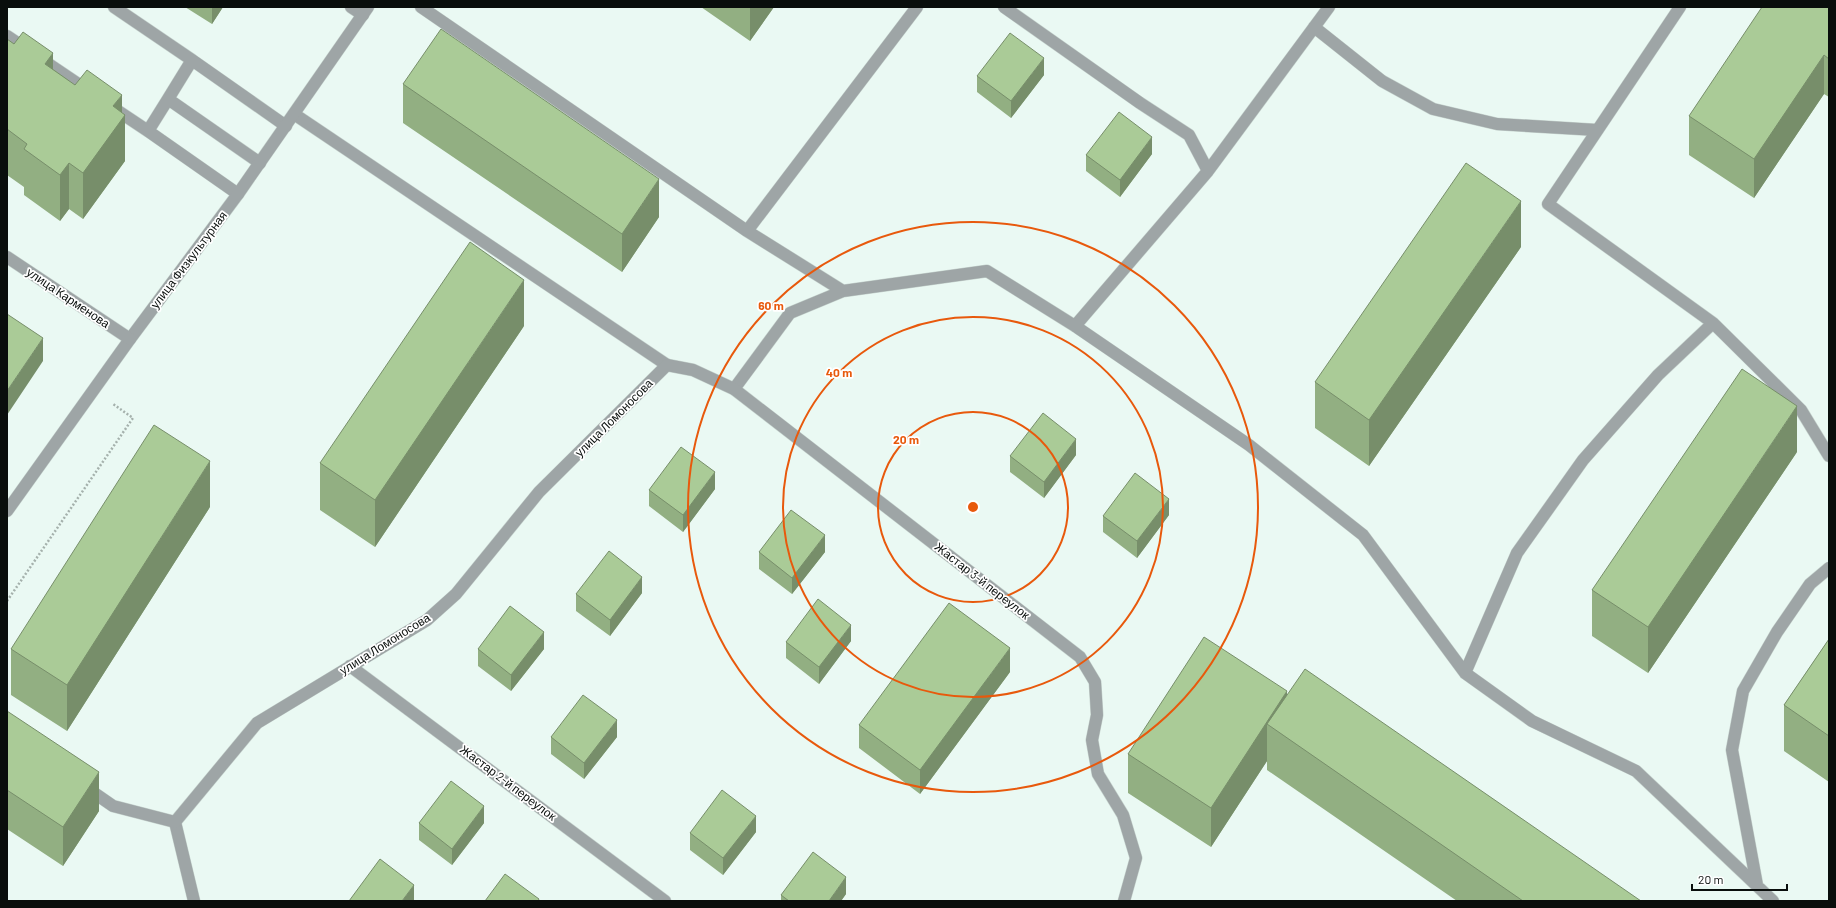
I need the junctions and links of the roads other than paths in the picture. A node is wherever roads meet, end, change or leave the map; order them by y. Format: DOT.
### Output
graph roads {
  1 [pos="114,7"];
  2 [pos="351,7"];
  3 [pos="421,7"];
  4 [pos="917,7"];
  5 [pos="1004,7"];
  6 [pos="1329,7"];
  7 [pos="1680,7"];
  8 [pos="366,11"];
  9 [pos="1314,27"];
  10 [pos="7,36"];
  11 [pos="192,60"];
  12 [pos="168,99"];
  13 [pos="294,114"];
  14 [pos="286,126"];
  15 [pos="1597,130"];
  16 [pos="148,131"];
  17 [pos="260,163"];
  18 [pos="1208,171"];
  19 [pos="238,194"];
  20 [pos="747,231"];
  21 [pos="7,257"];
  22 [pos="843,291"];
  23 [pos="1713,323"];
  24 [pos="1075,326"];
  25 [pos="130,339"];
  26 [pos="667,365"];
  27 [pos="734,389"];
  28 [pos="1829,456"];
  29 [pos="7,510"];
  30 [pos="1829,568"];
  31 [pos="350,666"];
  32 [pos="1466,673"];
  33 [pos="75,780"];
  34 [pos="176,822"];
  35 [pos="1757,885"];
  36 [pos="194,901"];
  37 [pos="665,901"];
  38 [pos="1124,901"];
  39 [pos="1773,901"];
  1 -- 11 [label="street"];
  2 -- 8 [label="street"];
  3 -- 20 [label="street"];
  4 -- 20 [label="street"];
  5 -- 18 [label="street"];
  6 -- 9 [label="street"];
  7 -- 15 [label="street"];
  8 -- 13 [label="street, улица Физкультурная"];
  9 -- 15 [label="street"];
  9 -- 18 [label="street"];
  10 -- 16 [label="street"];
  11 -- 12 [label="street"];
  11 -- 14 [label="street"];
  12 -- 16 [label="street"];
  12 -- 17 [label="street"];
  13 -- 14 [label="street, улица Физкультурная"];
  13 -- 26 [label="street"];
  14 -- 17 [label="street, улица Физкультурная"];
  15 -- 23 [label="street"];
  16 -- 19 [label="street"];
  17 -- 19 [label="street, улица Физкультурная"];
  18 -- 24 [label="street"];
  19 -- 25 [label="street, улица Физкультурная"];
  20 -- 22 [label="street"];
  21 -- 25 [label="street, улица Карменова"];
  22 -- 24 [label="street"];
  22 -- 27 [label="street"];
  23 -- 28 [label="street"];
  23 -- 32 [label="street"];
  24 -- 32 [label="street"];
  25 -- 29 [label="street, улица Физкультурная"];
  26 -- 27 [label="street, Жастар 3-й переулок"];
  26 -- 31 [label="street, улица Ломоносова"];
  27 -- 38 [label="street, Жастар 3-й переулок"];
  30 -- 35 [label="street"];
  31 -- 34 [label="street, улица Ломоносова"];
  31 -- 37 [label="street, Жастар 2-й переулок"];
  32 -- 35 [label="street"];
  33 -- 34 [label="street"];
  34 -- 36 [label="street"];
  35 -- 39 [label="street"];
}
